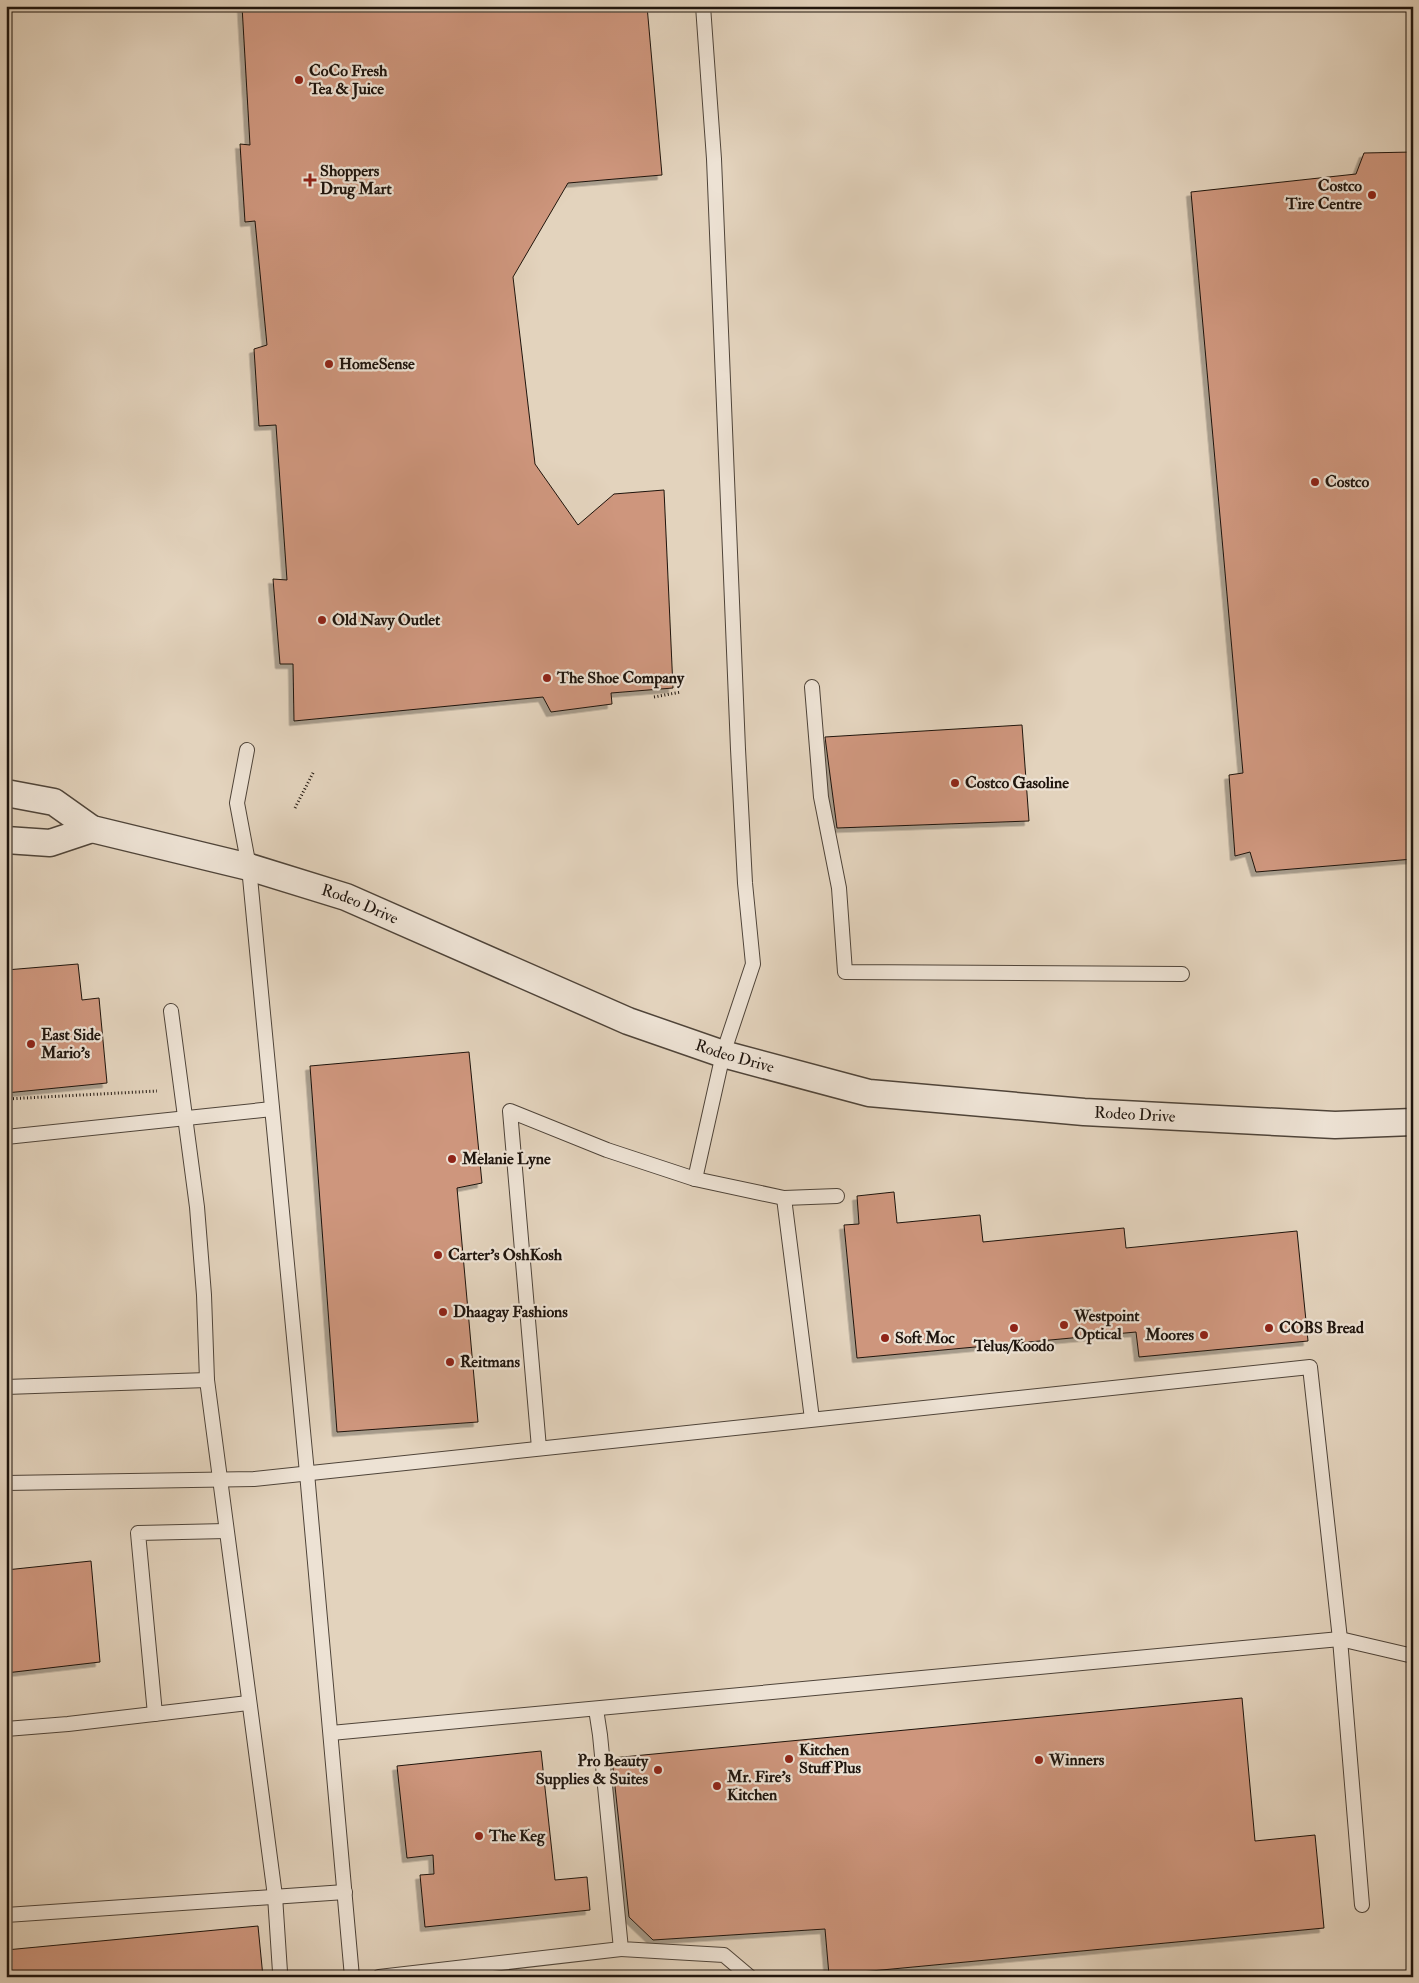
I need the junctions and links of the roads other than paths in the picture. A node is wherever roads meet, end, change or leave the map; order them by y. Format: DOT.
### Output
graph roads {
  1 [pos="703,6"];
  2 [pos="812,687"];
  3 [pos="247,750"];
  4 [pos="6,794"];
  5 [pos="92,829"];
  6 [pos="6,840"];
  7 [pos="249,866"];
  8 [pos="1182,974"];
  9 [pos="171,1011"];
  10 [pos="723,1054"];
  11 [pos="272,1109"];
  12 [pos="184,1118"];
  13 [pos="1413,1122"];
  14 [pos="6,1137"];
  15 [pos="695,1179"];
  16 [pos="837,1196"];
  17 [pos="784,1198"];
  18 [pos="207,1380"];
  19 [pos="6,1387"];
  20 [pos="812,1419"];
  21 [pos="538,1448"];
  22 [pos="307,1473"];
  23 [pos="219,1480"];
  24 [pos="6,1483"];
  25 [pos="226,1531"];
  26 [pos="1340,1639"];
  27 [pos="1413,1656"];
  28 [pos="248,1703"];
  29 [pos="596,1709"];
  30 [pos="155,1714"];
  31 [pos="6,1730"];
  32 [pos="330,1734"];
  33 [pos="345,1892"];
  34 [pos="275,1896"];
  35 [pos="1362,1905"];
  36 [pos="6,1915"];
  37 [pos="621,1949"];
  38 [pos="280,1972"];
  39 [pos="352,1977"];
  40 [pos="380,1977"];
  41 [pos="750,1977"];
  1 -- 10 [label="lane"];
  2 -- 8 [label="lane"];
  3 -- 7 [label="lane"];
  4 -- 5 [label="street, Rodeo Drive"];
  5 -- 6 [label="street"];
  5 -- 7 [label="street, Rodeo Drive"];
  7 -- 10 [label="street, Rodeo Drive"];
  7 -- 11 [label="lane"];
  9 -- 12 [label="lane"];
  10 -- 13 [label="street, Rodeo Drive"];
  10 -- 15 [label="lane"];
  11 -- 12 [label="lane"];
  11 -- 22 [label="lane"];
  12 -- 14 [label="lane"];
  12 -- 18 [label="lane"];
  15 -- 17 [label="lane"];
  15 -- 21 [label="lane"];
  16 -- 17 [label="lane"];
  17 -- 20 [label="lane"];
  18 -- 19 [label="lane"];
  18 -- 23 [label="lane"];
  20 -- 21 [label="lane"];
  20 -- 26 [label="lane"];
  21 -- 22 [label="lane"];
  22 -- 23 [label="lane"];
  22 -- 32 [label="lane"];
  23 -- 24 [label="lane"];
  23 -- 25 [label="lane"];
  25 -- 28 [label="lane"];
  25 -- 30 [label="lane"];
  26 -- 27 [label="lane"];
  26 -- 29 [label="lane"];
  26 -- 35 [label="lane"];
  28 -- 30 [label="lane"];
  28 -- 34 [label="lane"];
  29 -- 32 [label="lane"];
  29 -- 37 [label="lane"];
  30 -- 31 [label="lane"];
  32 -- 33 [label="lane"];
  33 -- 34 [label="lane"];
  33 -- 39 [label="lane"];
  34 -- 36 [label="lane"];
  34 -- 38 [label="lane"];
  37 -- 40 [label="lane"];
  37 -- 41 [label="lane"];
}
